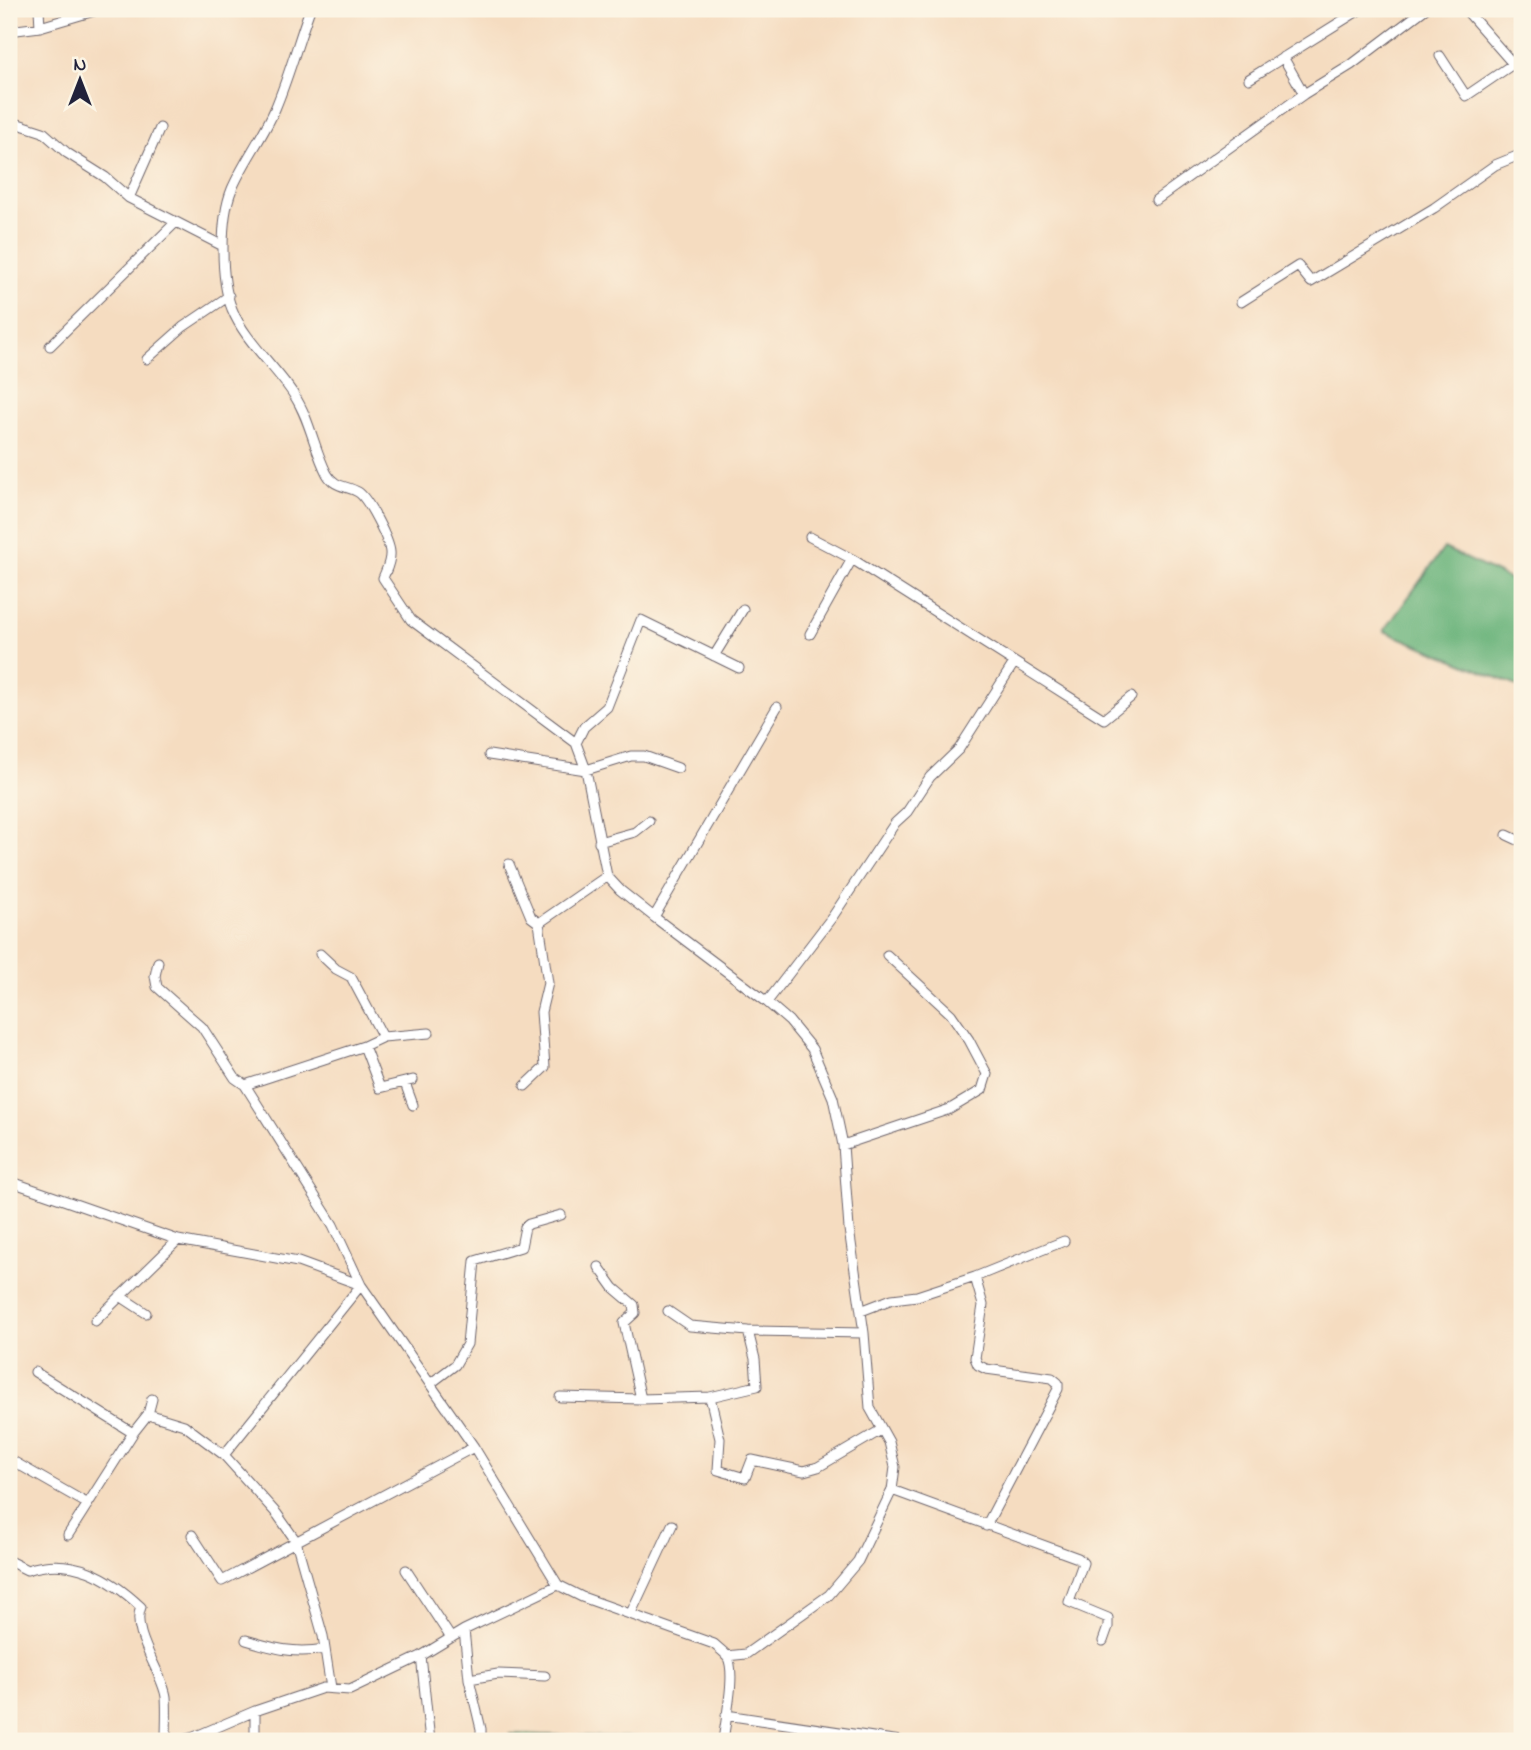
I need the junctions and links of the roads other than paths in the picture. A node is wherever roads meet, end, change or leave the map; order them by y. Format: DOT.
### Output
graph roads {
  1 [pos="39,9"];
  2 [pos="101,9"];
  3 [pos="310,9"];
  4 [pos="1361,9"];
  5 [pos="1426,9"];
  6 [pos="1465,9"];
  7 [pos="40,26"];
  8 [pos="9,31"];
  9 [pos="1440,56"];
  10 [pos="1283,57"];
  11 [pos="1513,64"];
  12 [pos="1522,74"];
  13 [pos="1249,79"];
  14 [pos="1304,94"];
  15 [pos="9,121"];
  16 [pos="160,128"];
  17 [pos="1522,154"];
  18 [pos="129,198"];
  19 [pos="1156,200"];
  20 [pos="176,222"];
  21 [pos="223,246"];
  22 [pos="229,296"];
  23 [pos="1241,302"];
  24 [pos="50,346"];
  25 [pos="147,359"];
  26 [pos="810,537"];
  27 [pos="852,559"];
  28 [pos="743,610"];
  29 [pos="810,635"];
  30 [pos="714,656"];
  31 [pos="1014,663"];
  32 [pos="739,668"];
  33 [pos="1131,697"];
  34 [pos="778,707"];
  35 [pos="576,743"];
  36 [pos="489,755"];
  37 [pos="678,768"];
  38 [pos="586,770"];
  39 [pos="649,821"];
  40 [pos="1507,835"];
  41 [pos="599,842"];
  42 [pos="1522,842"];
  43 [pos="509,864"];
  44 [pos="607,876"];
  45 [pos="654,917"];
  46 [pos="539,923"];
  47 [pos="320,954"];
  48 [pos="887,955"];
  49 [pos="158,962"];
  50 [pos="767,1002"];
  51 [pos="429,1033"];
  52 [pos="383,1037"];
  53 [pos="364,1046"];
  54 [pos="245,1085"];
  55 [pos="525,1086"];
  56 [pos="413,1105"];
  57 [pos="843,1145"];
  58 [pos="9,1181"];
  59 [pos="561,1215"];
  60 [pos="178,1240"];
  61 [pos="1064,1241"];
  62 [pos="599,1267"];
  63 [pos="975,1277"];
  64 [pos="361,1284"];
  65 [pos="120,1296"];
  66 [pos="668,1311"];
  67 [pos="861,1311"];
  68 [pos="146,1313"];
  69 [pos="95,1321"];
  70 [pos="748,1331"];
  71 [pos="864,1333"];
  72 [pos="35,1372"];
  73 [pos="430,1384"];
  74 [pos="560,1396"];
  75 [pos="710,1397"];
  76 [pos="152,1399"];
  77 [pos="641,1399"];
  78 [pos="148,1414"];
  79 [pos="881,1430"];
  80 [pos="133,1433"];
  81 [pos="474,1447"];
  82 [pos="224,1455"];
  83 [pos="9,1460"];
  84 [pos="892,1490"];
  85 [pos="88,1504"];
  86 [pos="672,1525"];
  87 [pos="986,1526"];
  88 [pos="68,1535"];
  89 [pos="192,1535"];
  90 [pos="296,1541"];
  91 [pos="9,1561"];
  92 [pos="406,1570"];
  93 [pos="558,1585"];
  94 [pos="631,1613"];
  95 [pos="464,1630"];
  96 [pos="451,1638"];
  97 [pos="246,1640"];
  98 [pos="1103,1641"];
  99 [pos="325,1649"];
  100 [pos="421,1656"];
  101 [pos="726,1656"];
  102 [pos="545,1676"];
  103 [pos="469,1679"];
  104 [pos="331,1688"];
  105 [pos="255,1710"];
  106 [pos="726,1715"];
  107 [pos="166,1741"];
  108 [pos="178,1741"];
  109 [pos="256,1741"];
  110 [pos="430,1741"];
  111 [pos="481,1741"];
  112 [pos="723,1741"];
  113 [pos="900,1741"];
  1 -- 7 [label="street"];
  2 -- 7 [label="street"];
  3 -- 21 [label="street"];
  4 -- 10 [label="street"];
  5 -- 14 [label="street"];
  6 -- 11 [label="street"];
  7 -- 8 [label="street"];
  9 -- 11 [label="street"];
  10 -- 13 [label="street"];
  10 -- 14 [label="street"];
  11 -- 12 [label="street"];
  14 -- 19 [label="street"];
  15 -- 18 [label="street"];
  16 -- 18 [label="street"];
  17 -- 23 [label="street"];
  18 -- 20 [label="street"];
  20 -- 21 [label="street"];
  20 -- 24 [label="street"];
  21 -- 22 [label="street"];
  22 -- 25 [label="street"];
  22 -- 35 [label="street"];
  26 -- 27 [label="street"];
  27 -- 29 [label="street"];
  27 -- 31 [label="street"];
  28 -- 30 [label="street"];
  30 -- 32 [label="street"];
  30 -- 35 [label="street"];
  31 -- 33 [label="street"];
  31 -- 50 [label="street"];
  34 -- 45 [label="street"];
  35 -- 38 [label="street"];
  36 -- 38 [label="street"];
  37 -- 38 [label="street"];
  38 -- 41 [label="street"];
  39 -- 41 [label="street"];
  40 -- 42 [label="street"];
  41 -- 44 [label="street"];
  43 -- 46 [label="street"];
  44 -- 45 [label="street"];
  44 -- 46 [label="street"];
  45 -- 50 [label="street"];
  46 -- 55 [label="street"];
  47 -- 52 [label="street"];
  48 -- 57 [label="street"];
  49 -- 54 [label="street"];
  50 -- 57 [label="street"];
  51 -- 52 [label="street"];
  52 -- 53 [label="street"];
  53 -- 54 [label="street"];
  53 -- 56 [label="street"];
  54 -- 64 [label="street"];
  57 -- 67 [label="street"];
  58 -- 60 [label="street"];
  59 -- 73 [label="street"];
  60 -- 64 [label="street"];
  60 -- 65 [label="street"];
  61 -- 63 [label="street"];
  62 -- 77 [label="street"];
  63 -- 67 [label="street"];
  63 -- 87 [label="street"];
  64 -- 73 [label="street"];
  64 -- 82 [label="street"];
  65 -- 68 [label="street"];
  65 -- 69 [label="street"];
  66 -- 70 [label="street"];
  67 -- 71 [label="street"];
  70 -- 71 [label="street"];
  70 -- 75 [label="street"];
  71 -- 79 [label="street"];
  72 -- 80 [label="street"];
  73 -- 81 [label="street"];
  74 -- 77 [label="street"];
  75 -- 77 [label="street"];
  75 -- 79 [label="street"];
  76 -- 78 [label="street"];
  78 -- 80 [label="street"];
  78 -- 82 [label="street"];
  79 -- 84 [label="street"];
  80 -- 85 [label="street"];
  81 -- 90 [label="street"];
  81 -- 93 [label="street"];
  82 -- 90 [label="street"];
  83 -- 85 [label="street"];
  84 -- 87 [label="street"];
  84 -- 101 [label="street"];
  85 -- 88 [label="street"];
  86 -- 94 [label="street"];
  87 -- 98 [label="street"];
  89 -- 90 [label="street"];
  90 -- 99 [label="street"];
  91 -- 107 [label="street"];
  92 -- 96 [label="street"];
  93 -- 94 [label="street"];
  93 -- 95 [label="street"];
  94 -- 101 [label="street"];
  95 -- 96 [label="street"];
  95 -- 103 [label="street"];
  96 -- 100 [label="street"];
  97 -- 99 [label="street"];
  99 -- 104 [label="street"];
  100 -- 104 [label="street"];
  100 -- 110 [label="street"];
  101 -- 106 [label="street"];
  102 -- 103 [label="street"];
  103 -- 111 [label="street"];
  104 -- 105 [label="street"];
  105 -- 108 [label="street"];
  105 -- 109 [label="street"];
  106 -- 112 [label="street"];
  106 -- 113 [label="street"];
}
